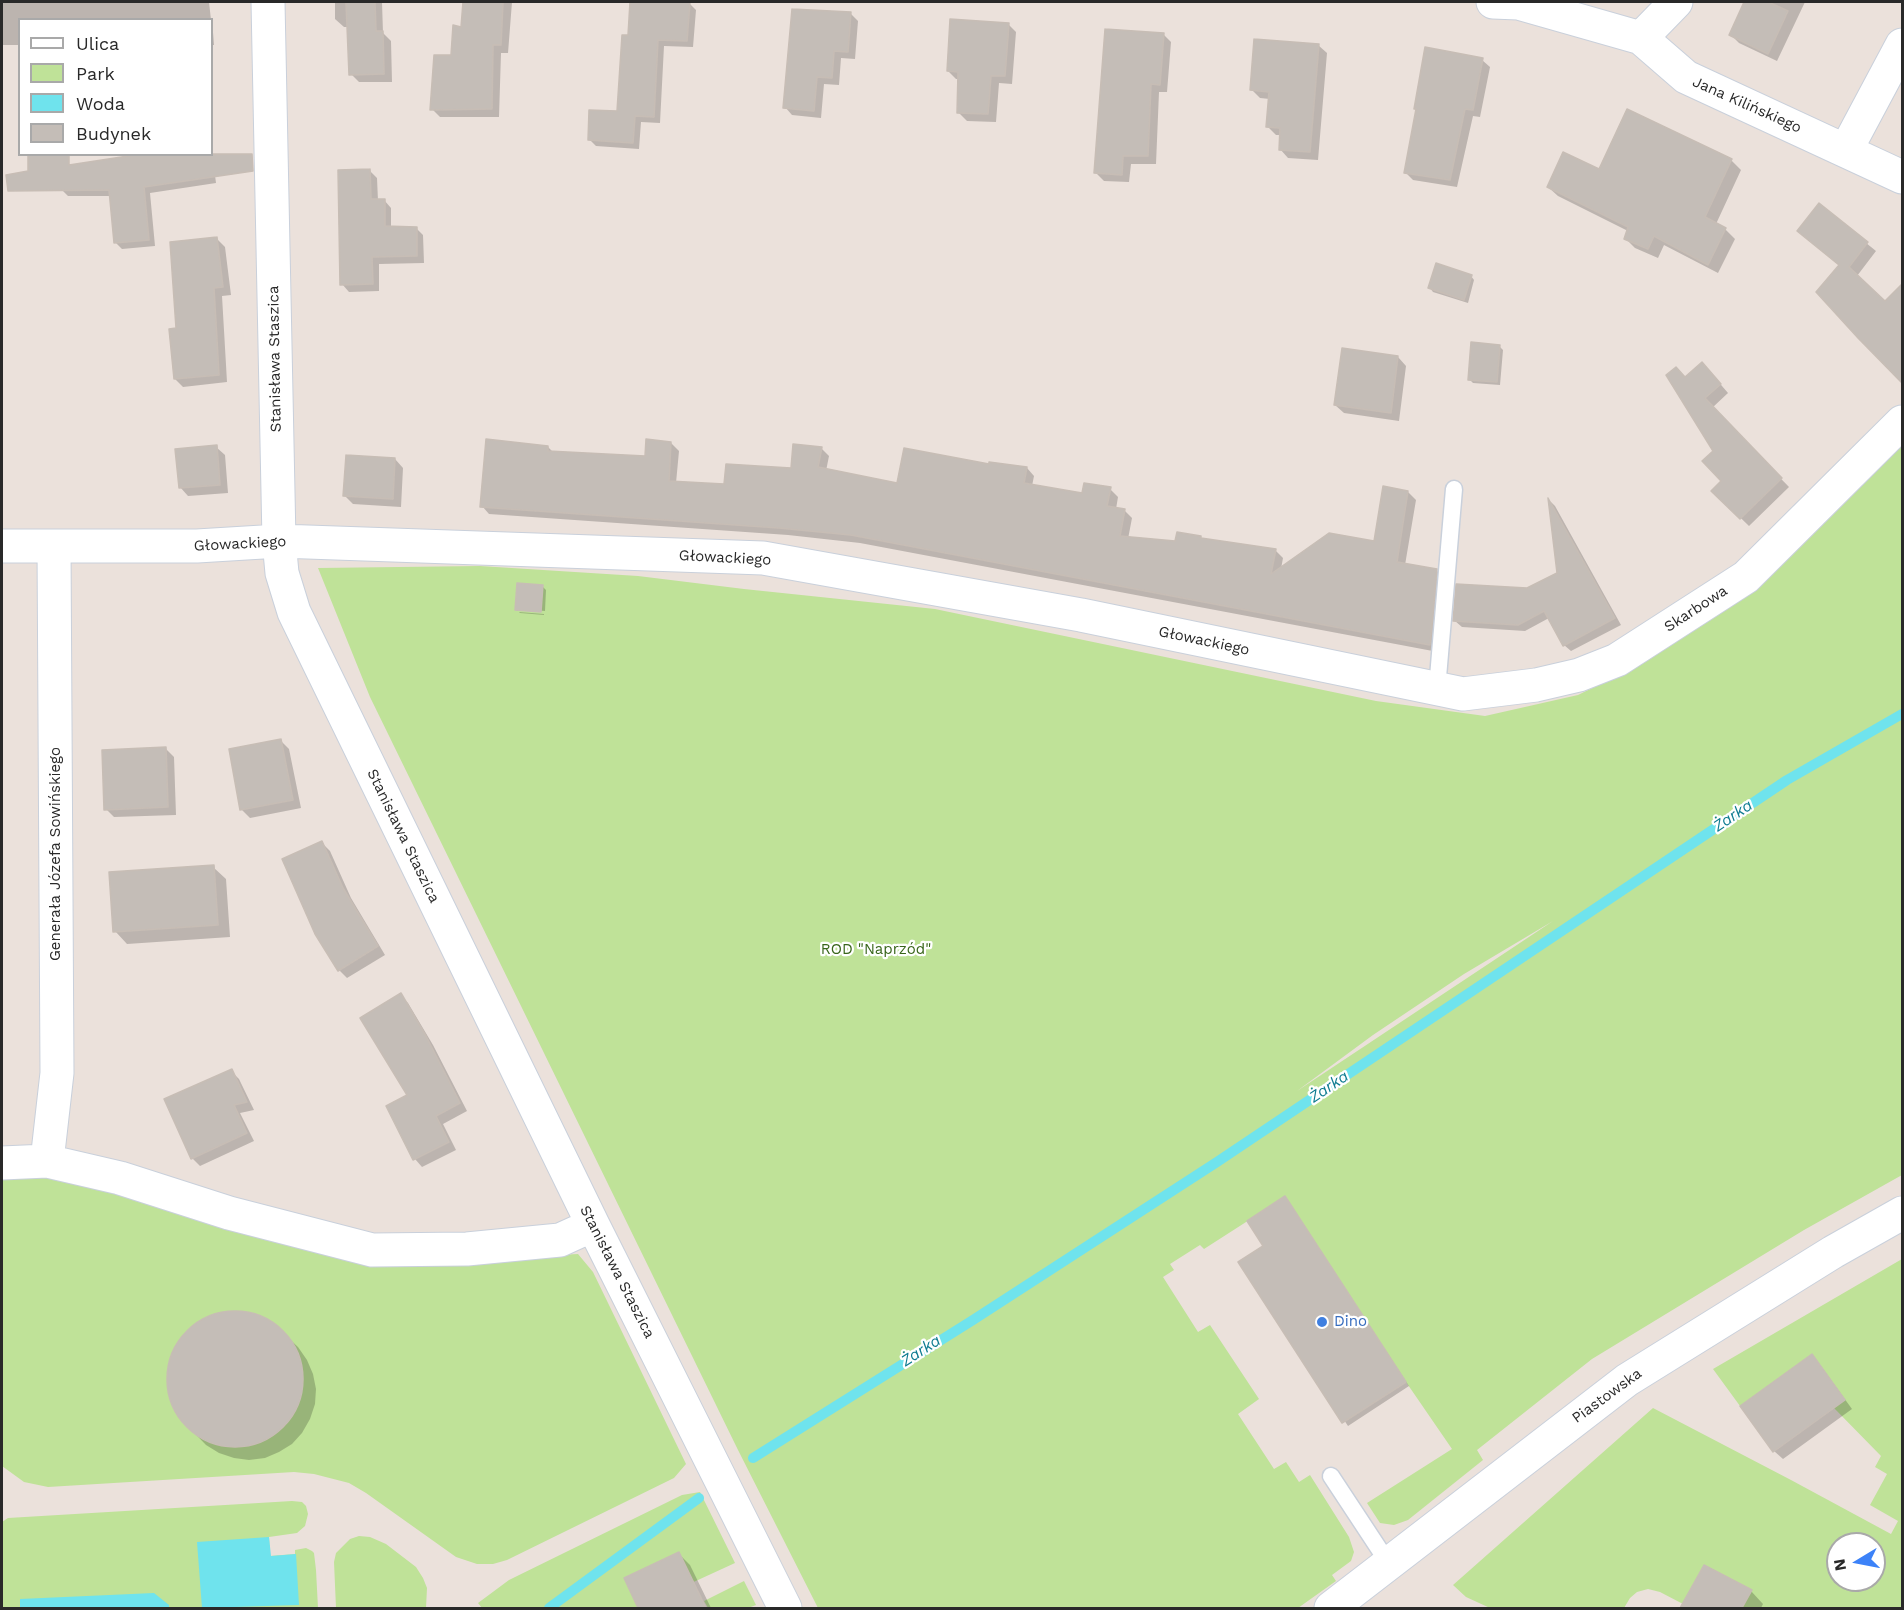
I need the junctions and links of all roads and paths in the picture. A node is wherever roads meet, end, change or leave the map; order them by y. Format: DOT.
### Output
graph roads {
  1 [pos="268,2"];
  2 [pos="1493,2"];
  3 [pos="1676,2"];
  4 [pos="1641,38"];
  5 [pos="1902,45"];
  6 [pos="1846,150"];
  7 [pos="1902,177"];
  8 [pos="1902,422"];
  9 [pos="1454,489"];
  10 [pos="279,541"];
  11 [pos="2,546"];
  12 [pos="54,546"];
  13 [pos="1437,689"];
  14 [pos="47,1161"];
  15 [pos="2,1163"];
  16 [pos="1902,1214"];
  17 [pos="593,1225"];
  18 [pos="1331,1476"];
  19 [pos="1389,1564"];
  20 [pos="785,1608"];
  21 [pos="1331,1608"];
  1 -- 10 [label="street, Stanisława Staszica"];
  2 -- 4 [label="street, Jana Kilińskiego"];
  3 -- 4 [label="street"];
  4 -- 6 [label="street, Jana Kilińskiego"];
  5 -- 6 [label="street"];
  6 -- 7 [label="street, Jana Kilińskiego"];
  8 -- 13 [label="street, Skarbowa"];
  9 -- 13 [label="lane"];
  10 -- 12 [label="street, Głowackiego"];
  10 -- 13 [label="street, Głowackiego"];
  10 -- 17 [label="street, Stanisława Staszica"];
  11 -- 12 [label="street, Głowackiego"];
  12 -- 14 [label="street, Generała Józefa Sowińskiego"];
  14 -- 15 [label="street"];
  14 -- 17 [label="street"];
  16 -- 19 [label="street, Piastowska"];
  17 -- 20 [label="street, Stanisława Staszica"];
  18 -- 19 [label="lane"];
  19 -- 21 [label="street, Piastowska"];
}
